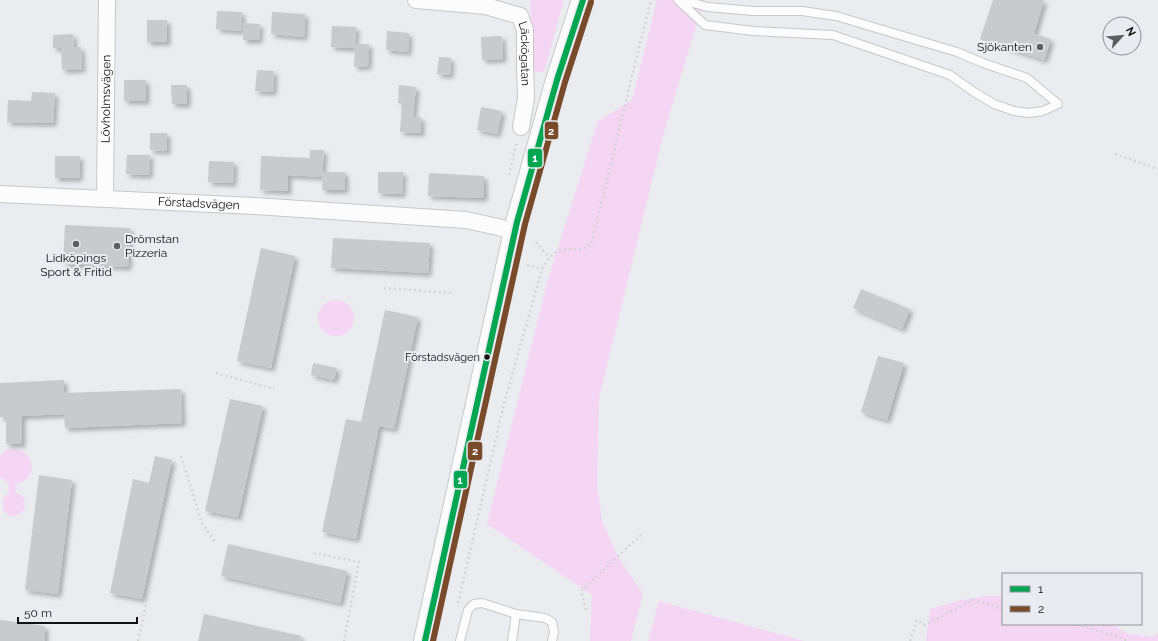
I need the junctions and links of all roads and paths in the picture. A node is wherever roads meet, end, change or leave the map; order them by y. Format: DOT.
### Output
graph roads {
  1 [pos="107,0"];
  2 [pos="416,0"];
  3 [pos="583,0"];
  4 [pos="651,0"];
  5 [pos="678,0"];
  6 [pos="681,0"];
  7 [pos="487,3"];
  8 [pos="521,127"];
  9 [pos="1115,154"];
  10 [pos="1158,169"];
  11 [pos="0,194"];
  12 [pos="105,198"];
  13 [pos="516,232"];
  14 [pos="536,242"];
  15 [pos="549,257"];
  16 [pos="384,288"];
  17 [pos="453,293"];
  18 [pos="216,373"];
  19 [pos="275,389"];
  20 [pos="181,456"];
  21 [pos="642,534"];
  22 [pos="215,542"];
  23 [pos="314,553"];
  24 [pos="458,603"];
  25 [pos="146,605"];
  26 [pos="1002,609"];
  27 [pos="586,610"];
  28 [pos="516,614"];
  29 [pos="1080,625"];
  30 [pos="138,641"];
  31 [pos="344,641"];
  32 [pos="425,641"];
  33 [pos="460,641"];
  34 [pos="512,641"];
  35 [pos="552,641"];
  36 [pos="910,641"];
  37 [pos="1128,641"];
  1 -- 12 [label="street, Lövholmsvägen"];
  2 -- 7 [label="street"];
  3 -- 13 [label="main road"];
  4 -- 15 [label="path"];
  5 -- 6 [label="lane"];
  7 -- 8 [label="street, Läckögatan"];
  9 -- 10 [label="path"];
  11 -- 12 [label="street, Förstadsvägen"];
  12 -- 13 [label="street, Förstadsvägen"];
  13 -- 32 [label="main road"];
  14 -- 15 [label="path"];
  15 -- 24 [label="path"];
  16 -- 17 [label="path"];
  18 -- 19 [label="path"];
  20 -- 22 [label="path"];
  21 -- 27 [label="path"];
  23 -- 31 [label="path"];
  25 -- 30 [label="path"];
  26 -- 36 [label="path"];
  28 -- 33 [label="lane"];
  28 -- 34 [label="lane"];
  28 -- 35 [label="lane"];
  29 -- 37 [label="path"];
}
